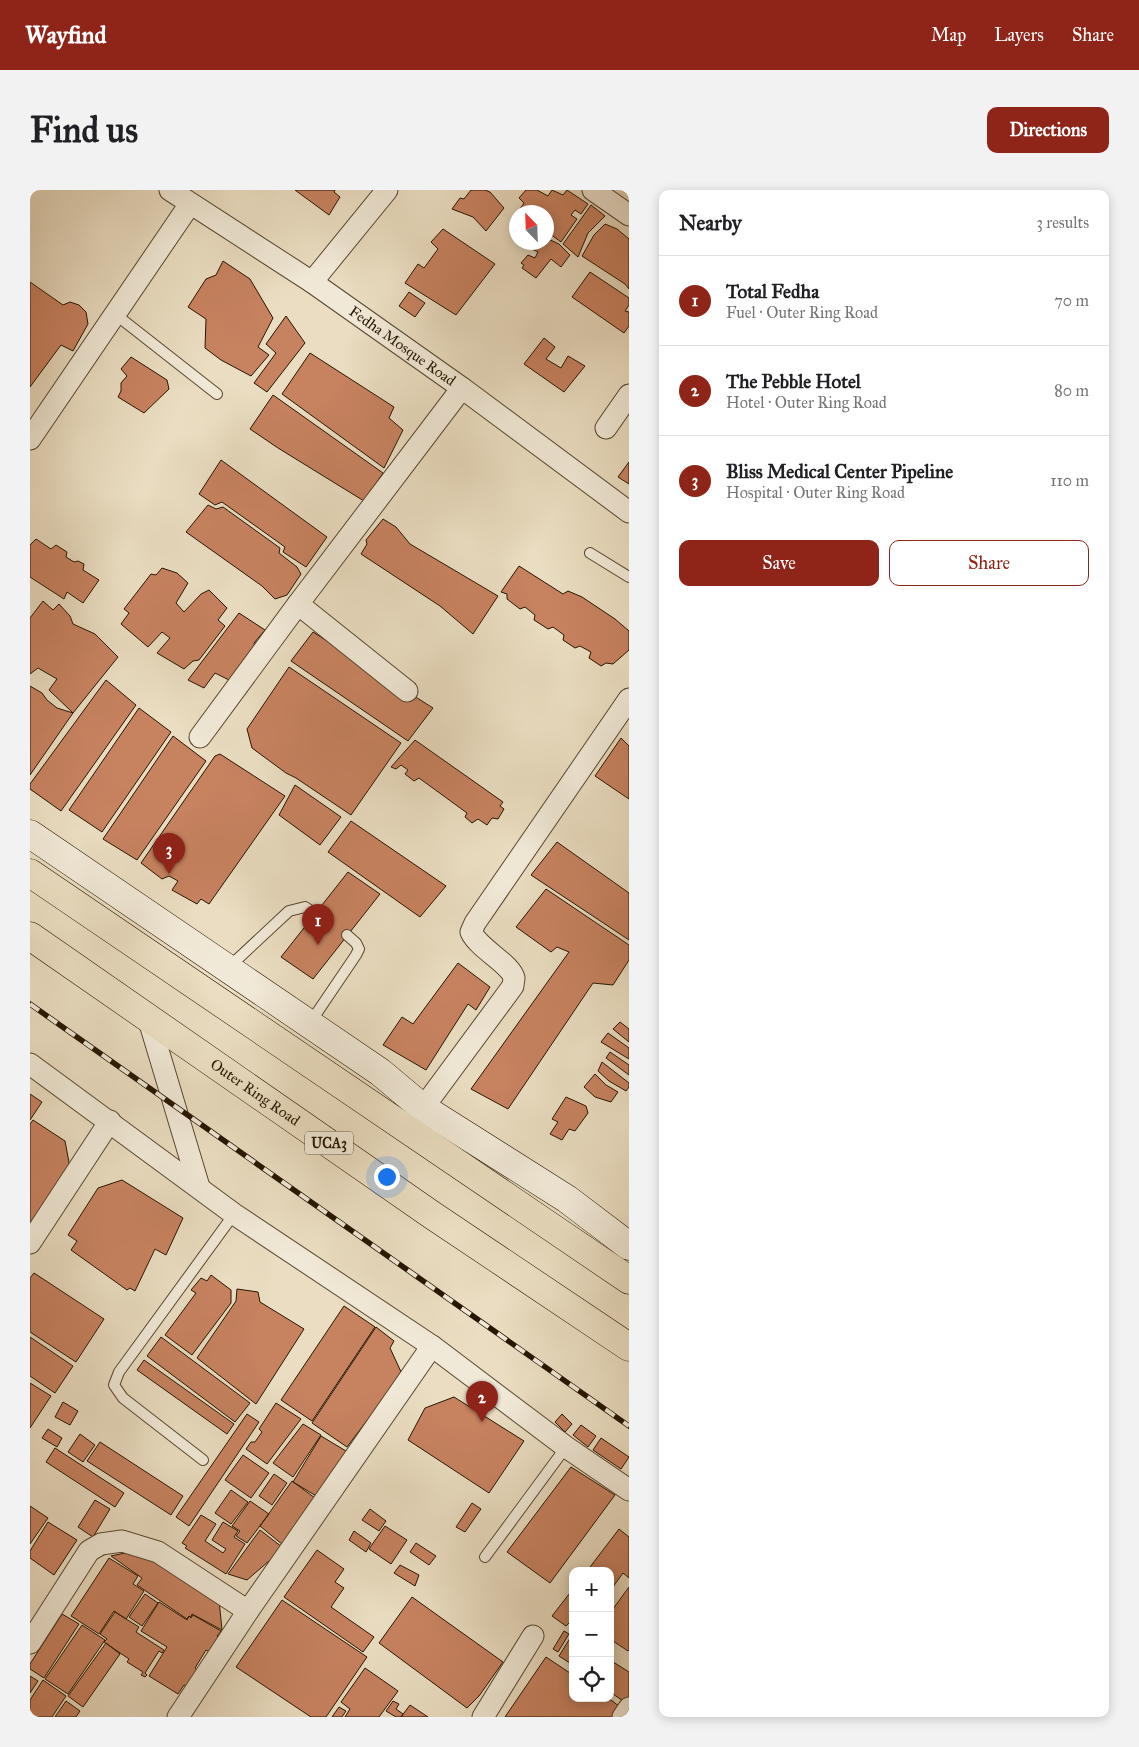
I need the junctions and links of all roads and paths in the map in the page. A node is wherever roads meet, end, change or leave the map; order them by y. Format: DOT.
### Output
graph roads {
  1 [pos="170,190"];
  2 [pos="387,190"];
  3 [pos="593,190"];
  4 [pos="190,204"];
  5 [pos="629,215"];
  6 [pos="312,282"];
  7 [pos="115,314"];
  8 [pos="462,388"];
  9 [pos="216,394"];
  10 [pos="629,395"];
  11 [pos="606,428"];
  12 [pos="30,439"];
  13 [pos="629,512"];
  14 [pos="590,553"];
  15 [pos="629,577"];
  16 [pos="298,604"];
  17 [pos="407,691"];
  18 [pos="629,699"];
  19 [pos="200,737"];
  20 [pos="30,834"];
  21 [pos="30,873"];
  22 [pos="316,914"];
  23 [pos="30,936"];
  24 [pos="347,936"];
  25 [pos="228,968"];
  26 [pos="148,1017"];
  27 [pos="309,1024"];
  28 [pos="30,1064"];
  29 [pos="423,1108"];
  30 [pos="110,1121"];
  31 [pos="199,1187"];
  32 [pos="234,1214"];
  33 [pos="30,1243"];
  34 [pos="629,1246"];
  35 [pos="629,1280"];
  36 [pos="432,1346"];
  37 [pos="629,1347"];
  38 [pos="566,1447"];
  39 [pos="204,1460"];
  40 [pos="629,1490"];
  41 [pos="485,1557"];
  42 [pos="248,1611"];
  43 [pos="533,1636"];
  44 [pos="30,1642"];
  45 [pos="629,1708"];
  46 [pos="178,1717"];
  47 [pos="483,1717"];
  48 [pos="623,1717"];
  1 -- 4 [label="street, Fedha Mosque Road"];
  2 -- 6 [label="street"];
  3 -- 5 [label="street"];
  4 -- 6 [label="street, Fedha Mosque Road"];
  4 -- 7 [label="street"];
  6 -- 8 [label="street, Fedha Mosque Road"];
  7 -- 9 [label="lane"];
  7 -- 12 [label="street"];
  8 -- 13 [label="street, Fedha Mosque Road"];
  8 -- 16 [label="street"];
  10 -- 11 [label="street"];
  14 -- 15 [label="lane"];
  16 -- 17 [label="street"];
  16 -- 19 [label="street"];
  18 -- 29 [label="street"];
  20 -- 25 [label="main road"];
  21 -- 35 [label="main road"];
  22 -- 25 [label="lane"];
  23 -- 26 [label="main road, Outer Ring Road / UCA3"];
  24 -- 27 [label="lane"];
  25 -- 27 [label="main road"];
  26 -- 31 [label="street"];
  26 -- 37 [label="main road, Outer Ring Road / UCA3"];
  27 -- 29 [label="main road"];
  28 -- 30 [label="street"];
  29 -- 34 [label="main road"];
  30 -- 31 [label="street"];
  30 -- 33 [label="street"];
  31 -- 32 [label="street"];
  32 -- 36 [label="street"];
  32 -- 39 [label="lane"];
  36 -- 38 [label="street"];
  36 -- 42 [label="street"];
  38 -- 40 [label="street"];
  38 -- 41 [label="lane"];
  42 -- 44 [label="street"];
  42 -- 46 [label="street"];
  43 -- 47 [label="street"];
  45 -- 48 [label="street"];
}
